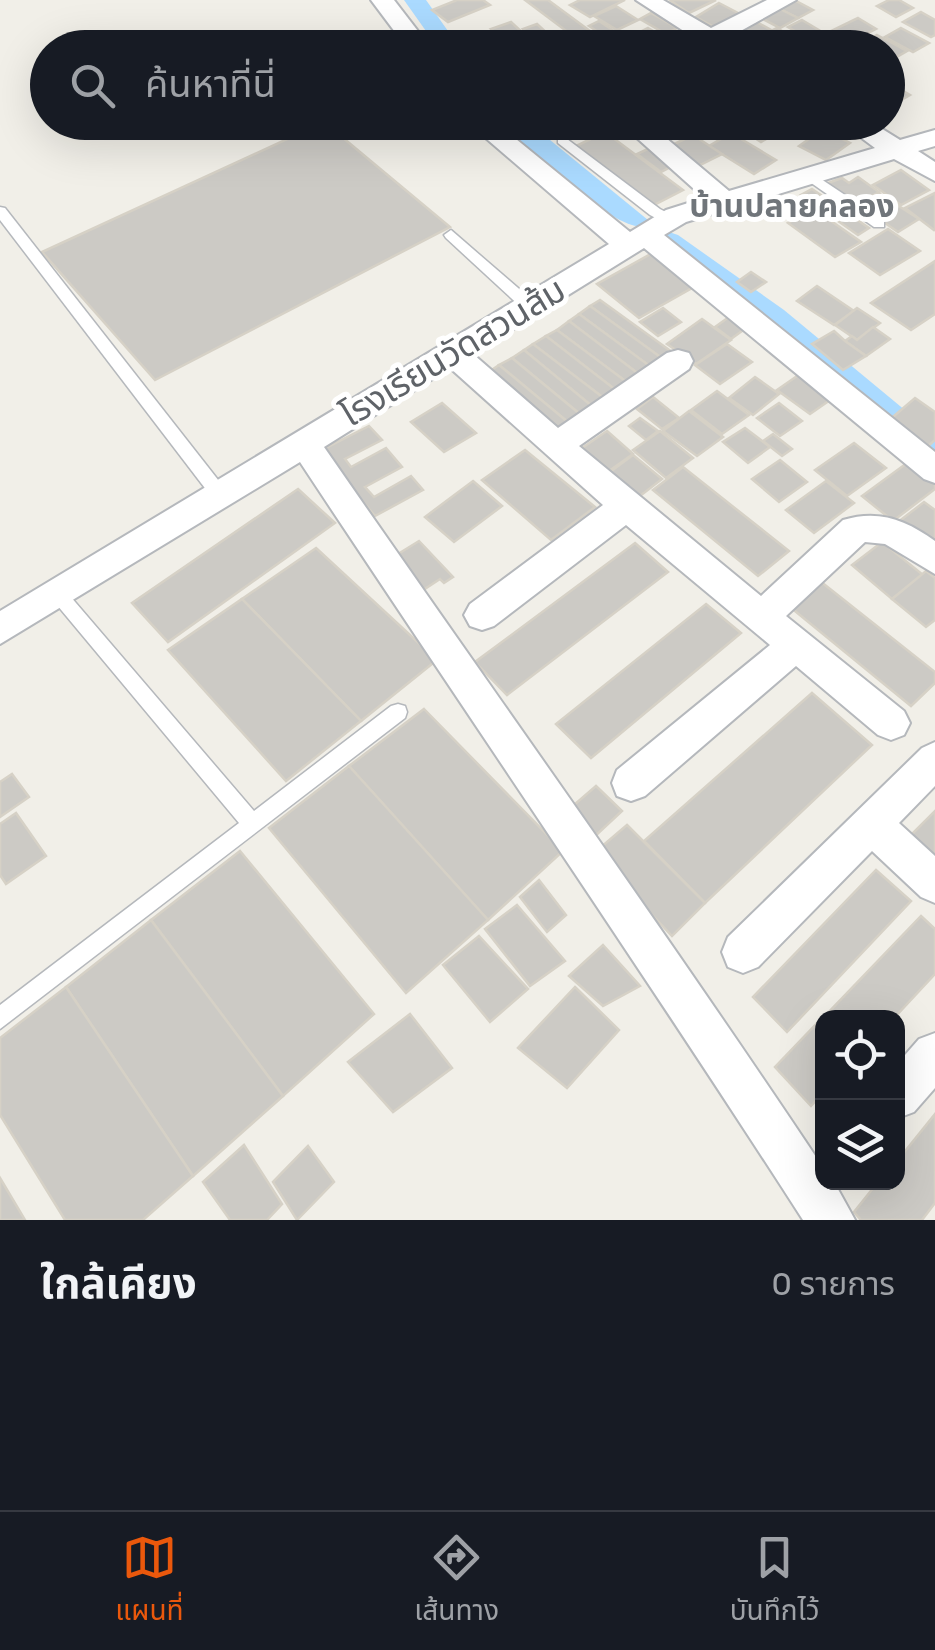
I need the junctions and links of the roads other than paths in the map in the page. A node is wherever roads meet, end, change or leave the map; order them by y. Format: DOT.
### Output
graph roads {
  1 [pos="382,0"];
  2 [pos="647,0"];
  3 [pos="785,0"];
  4 [pos="406,30"];
  5 [pos="699,30"];
  6 [pos="739,30"];
  7 [pos="507,140"];
  8 [pos="562,140"];
  9 [pos="652,140"];
  10 [pos="896,140"];
  11 [pos="920,150"];
  12 [pos="935,174"];
  13 [pos="812,177"];
  14 [pos="724,202"];
  15 [pos="0,212"];
  16 [pos="880,224"];
  17 [pos="648,233"];
  18 [pos="451,236"];
  19 [pos="528,306"];
  20 [pos="451,352"];
  21 [pos="678,361"];
  22 [pos="304,443"];
  23 [pos="557,445"];
  24 [pos="935,470"];
  25 [pos="220,495"];
  26 [pos="626,506"];
  27 [pos="935,560"];
  28 [pos="58,594"];
  29 [pos="482,614"];
  30 [pos="761,617"];
  31 [pos="0,629"];
  32 [pos="795,645"];
  33 [pos="398,712"];
  34 [pos="891,723"];
  35 [pos="935,760"];
  36 [pos="631,783"];
  37 [pos="871,824"];
  38 [pos="253,825"];
  39 [pos="935,883"];
  40 [pos="743,952"];
  41 [pos="0,1018"];
  42 [pos="935,1054"];
  43 [pos="905,1088"];
  44 [pos="831,1220"];
  1 -- 4 [label="street"];
  2 -- 5 [label="street"];
  3 -- 6 [label="street"];
  7 -- 17 [label="street"];
  8 -- 17 [label="lane"];
  9 -- 14 [label="street"];
  10 -- 11 [label="street"];
  11 -- 12 [label="street"];
  11 -- 13 [label="street, โรงเรียนวัดสวนส้ม"];
  13 -- 14 [label="street, โรงเรียนวัดสวนส้ม"];
  13 -- 16 [label="lane"];
  14 -- 17 [label="street, โรงเรียนวัดสวนส้ม"];
  15 -- 25 [label="lane"];
  17 -- 19 [label="street, โรงเรียนวัดสวนส้ม"];
  17 -- 24 [label="street"];
  18 -- 19 [label="lane"];
  19 -- 20 [label="street, โรงเรียนวัดสวนส้ม"];
  20 -- 22 [label="street, โรงเรียนวัดสวนส้ม"];
  20 -- 23 [label="street"];
  21 -- 23 [label="street"];
  22 -- 25 [label="street, โรงเรียนวัดสวนส้ม"];
  22 -- 44 [label="street"];
  23 -- 26 [label="street"];
  25 -- 28 [label="street, โรงเรียนวัดสวนส้ม"];
  26 -- 29 [label="street"];
  26 -- 30 [label="street"];
  27 -- 30 [label="street"];
  28 -- 31 [label="street, โรงเรียนวัดสวนส้ม"];
  28 -- 38 [label="lane"];
  30 -- 32 [label="street"];
  32 -- 34 [label="street"];
  32 -- 36 [label="street"];
  33 -- 38 [label="lane"];
  35 -- 37 [label="street"];
  37 -- 39 [label="street"];
  37 -- 40 [label="street"];
  38 -- 41 [label="lane"];
  42 -- 43 [label="street"];
}
